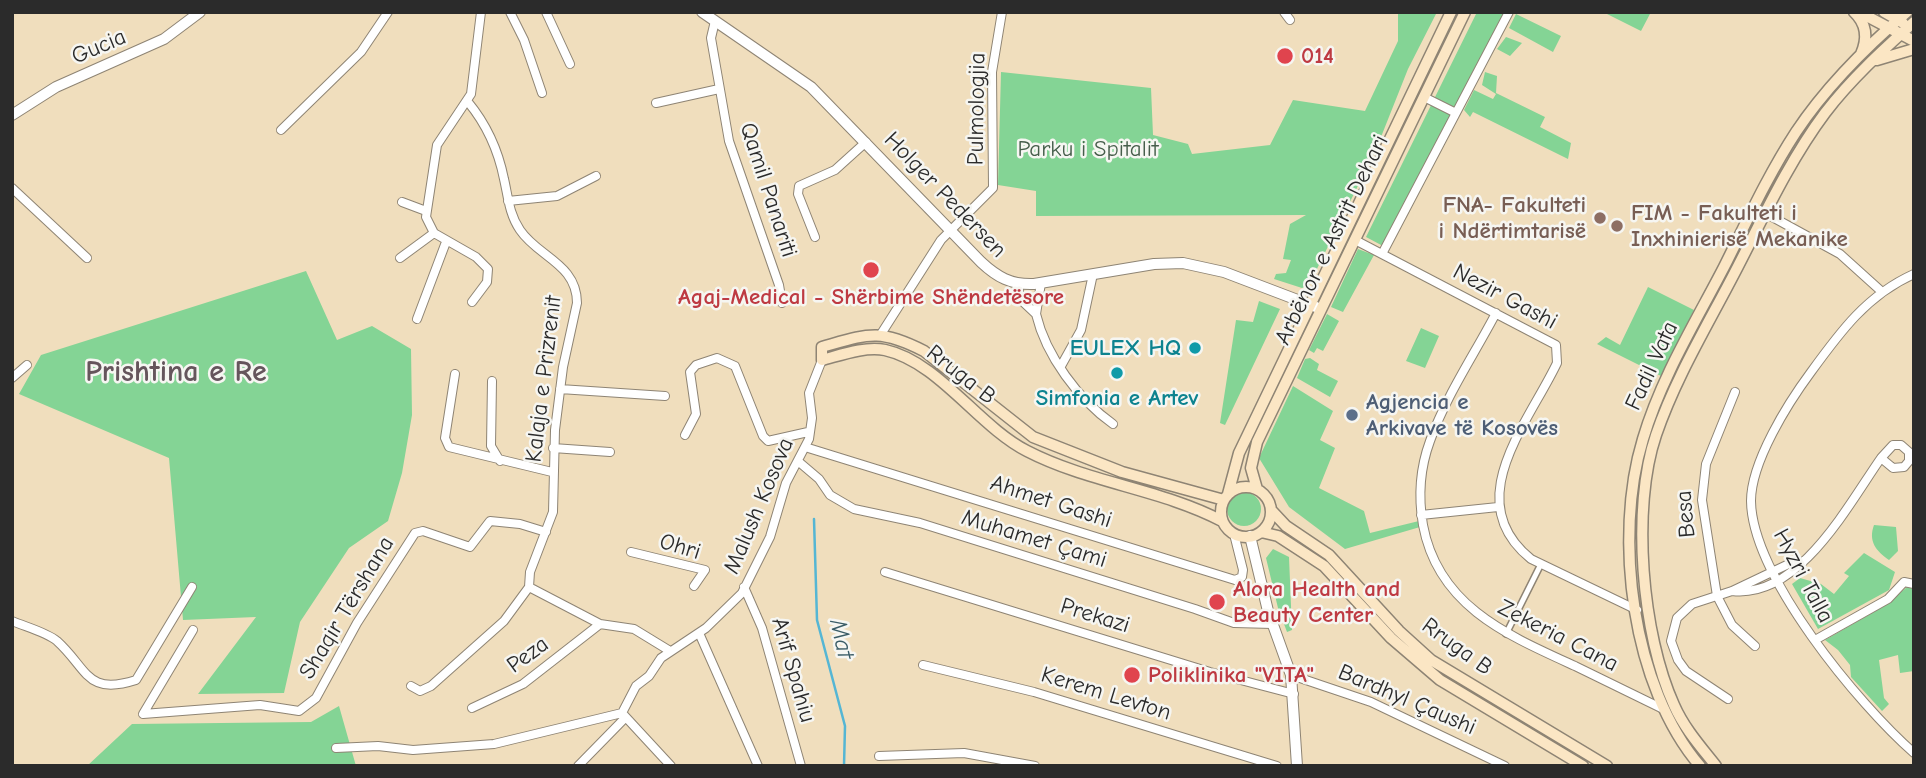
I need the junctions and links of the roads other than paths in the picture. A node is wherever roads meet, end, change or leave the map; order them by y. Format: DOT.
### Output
graph roads {
  1 [pos="200,12"];
  2 [pos="388,12"];
  3 [pos="481,12"];
  4 [pos="509,12"];
  5 [pos="546,12"];
  6 [pos="702,12"];
  7 [pos="1003,12"];
  8 [pos="1451,12"];
  9 [pos="1465,12"];
  10 [pos="1509,12"];
  11 [pos="1856,12"];
  12 [pos="1884,12"];
  13 [pos="1908,12"];
  14 [pos="715,21"];
  15 [pos="1894,24"];
  16 [pos="1909,28"];
  17 [pos="1914,41"];
  18 [pos="1914,49"];
  19 [pos="1865,60"];
  20 [pos="570,64"];
  21 [pos="719,89"];
  22 [pos="542,93"];
  23 [pos="1424,97"];
  24 [pos="468,102"];
  25 [pos="656,103"];
  26 [pos="1456,113"];
  27 [pos="12,115"];
  28 [pos="281,130"];
  29 [pos="866,142"];
  30 [pos="596,176"];
  31 [pos="12,188"];
  32 [pos="508,201"];
  33 [pos="401,202"];
  34 [pos="1754,207"];
  35 [pos="426,211"];
  36 [pos="1765,213"];
  37 [pos="950,230"];
  38 [pos="434,233"];
  39 [pos="815,237"];
  40 [pos="1355,240"];
  41 [pos="446,242"];
  42 [pos="1382,254"];
  43 [pos="87,258"];
  44 [pos="400,258"];
  45 [pos="1093,274"];
  46 [pos="1914,274"];
  47 [pos="1041,283"];
  48 [pos="1019,284"];
  49 [pos="1881,291"];
  50 [pos="472,302"];
  51 [pos="782,303"];
  52 [pos="1310,304"];
  53 [pos="1321,309"];
  54 [pos="1496,313"];
  55 [pos="1035,314"];
  56 [pos="417,319"];
  57 [pos="881,334"];
  58 [pos="822,360"];
  59 [pos="27,365"];
  60 [pos="1061,366"];
  61 [pos="456,374"];
  62 [pos="12,378"];
  63 [pos="492,381"];
  64 [pos="560,389"];
  65 [pos="1735,392"];
  66 [pos="666,396"];
  67 [pos="1113,424"];
  68 [pos="808,432"];
  69 [pos="685,435"];
  70 [pos="553,447"];
  71 [pos="805,447"];
  72 [pos="610,452"];
  73 [pos="1881,458"];
  74 [pos="500,460"];
  75 [pos="799,462"];
  76 [pos="552,472"];
  77 [pos="1256,489"];
  78 [pos="1226,497"];
  79 [pos="1498,507"];
  80 [pos="1271,510"];
  81 [pos="1421,514"];
  82 [pos="1223,521"];
  83 [pos="547,532"];
  84 [pos="1234,534"];
  85 [pos="1255,534"];
  86 [pos="631,552"];
  87 [pos="1541,564"];
  88 [pos="885,572"];
  89 [pos="1776,576"];
  90 [pos="1914,584"];
  91 [pos="694,586"];
  92 [pos="192,587"];
  93 [pos="529,587"];
  94 [pos="744,587"];
  95 [pos="1717,596"];
  96 [pos="1637,610"];
  97 [pos="12,621"];
  98 [pos="600,624"];
  99 [pos="1273,624"];
  100 [pos="193,630"];
  101 [pos="699,633"];
  102 [pos="1506,634"];
  103 [pos="1815,640"];
  104 [pos="1755,646"];
  105 [pos="670,651"];
  106 [pos="923,665"];
  107 [pos="1292,675"];
  108 [pos="411,686"];
  109 [pos="1294,694"];
  110 [pos="1728,699"];
  111 [pos="472,708"];
  112 [pos="1661,708"];
  113 [pos="624,715"];
  114 [pos="336,748"];
  115 [pos="1914,753"];
  116 [pos="878,756"];
  117 [pos="578,766"];
  118 [pos="671,766"];
  119 [pos="758,766"];
  120 [pos="801,766"];
  121 [pos="1035,766"];
  122 [pos="1277,766"];
  123 [pos="1297,766"];
  124 [pos="1505,766"];
  125 [pos="1583,766"];
  126 [pos="1607,766"];
  127 [pos="1700,766"];
  128 [pos="1716,766"];
  1 -- 27 [label="street, Gucia"];
  2 -- 28 [label="street"];
  3 -- 24 [label="street"];
  4 -- 22 [label="street"];
  5 -- 20 [label="street"];
  6 -- 14 [label="street, Holger Pedersen"];
  7 -- 37 [label="street, Pulmologjia"];
  8 -- 52 [label="main road, Arbënor e Astrit Dehari"];
  9 -- 23 [label="main road, Arbënor e Astrit Dehari"];
  10 -- 26 [label="street"];
  11 -- 15 [label="main road"];
  11 -- 19 [label="main road"];
  12 -- 15 [label="main road"];
  13 -- 15 [label="main road, Fadil Vata"];
  14 -- 21 [label="street, Qamil Panariti"];
  14 -- 29 [label="street, Holger Pedersen"];
  15 -- 16 [label="main road"];
  15 -- 19 [label="main road, Fadil Vata"];
  16 -- 17 [label="main road"];
  16 -- 19 [label="main road, Fadil Vata"];
  18 -- 19 [label="main road"];
  19 -- 34 [label="main road, Fadil Vata"];
  19 -- 36 [label="main road, Fadil Vata"];
  21 -- 25 [label="street"];
  21 -- 51 [label="street, Qamil Panariti"];
  23 -- 26 [label="street"];
  23 -- 40 [label="main road, Arbënor e Astrit Dehari"];
  24 -- 32 [label="street, Kalaja e Prizrenit"];
  24 -- 35 [label="street"];
  26 -- 42 [label="street"];
  29 -- 37 [label="street, Holger Pedersen"];
  29 -- 39 [label="street"];
  30 -- 32 [label="street"];
  31 -- 43 [label="street"];
  32 -- 64 [label="street, Kalaja e Prizrenit"];
  33 -- 35 [label="street"];
  34 -- 36 [label="street"];
  34 -- 96 [label="main road, Fadil Vata"];
  35 -- 38 [label="street"];
  36 -- 49 [label="street"];
  36 -- 128 [label="main road, Fadil Vata"];
  37 -- 48 [label="street, Holger Pedersen"];
  37 -- 57 [label="street"];
  38 -- 41 [label="street"];
  38 -- 44 [label="street"];
  40 -- 42 [label="street, Nezir Gashi"];
  40 -- 53 [label="main road, Arbënor e Astrit Dehari"];
  41 -- 50 [label="street"];
  41 -- 56 [label="street"];
  42 -- 54 [label="street, Nezir Gashi"];
  45 -- 47 [label="street, Holger Pedersen"];
  45 -- 52 [label="street, Holger Pedersen"];
  45 -- 60 [label="street"];
  46 -- 49 [label="street, Hyzri Talla"];
  47 -- 48 [label="street, Holger Pedersen"];
  47 -- 55 [label="street"];
  48 -- 55 [label="street"];
  49 -- 89 [label="street, Hyzri Talla"];
  52 -- 53 [label="street, Holger Pedersen"];
  52 -- 78 [label="main road, Arbënor e Astrit Dehari"];
  53 -- 77 [label="main road, Arbënor e Astrit Dehari"];
  54 -- 79 [label="street, Nezir Gashi"];
  54 -- 81 [label="street, Zekeria Cana"];
  55 -- 60 [label="street"];
  57 -- 58 [label="main road"];
  57 -- 78 [label="main road, Rruga B"];
  58 -- 68 [label="street, Malush Kosova"];
  58 -- 82 [label="main road, Rruga B"];
  59 -- 62 [label="street"];
  60 -- 67 [label="street"];
  61 -- 74 [label="street"];
  63 -- 74 [label="street"];
  64 -- 66 [label="street"];
  64 -- 70 [label="street, Kalaja e Prizrenit"];
  65 -- 95 [label="street, Besa"];
  68 -- 69 [label="street"];
  68 -- 71 [label="street, Malush Kosova"];
  70 -- 72 [label="street"];
  70 -- 76 [label="street, Kalaja e Prizrenit"];
  71 -- 75 [label="street, Malush Kosova"];
  71 -- 84 [label="street, Ahmet Gashi"];
  73 -- 89 [label="street"];
  74 -- 76 [label="street"];
  75 -- 94 [label="street, Malush Kosova"];
  75 -- 99 [label="street, Muhamet Çami"];
  76 -- 83 [label="street, Kalaja e Prizrenit"];
  77 -- 78 [label="main road"];
  77 -- 80 [label="main road"];
  78 -- 82 [label="main road"];
  79 -- 81 [label="street"];
  79 -- 87 [label="street"];
  80 -- 85 [label="main road"];
  80 -- 126 [label="main road, Rruga B"];
  81 -- 102 [label="street, Zekeria Cana"];
  82 -- 84 [label="main road"];
  83 -- 93 [label="street, Kalaja e Prizrenit"];
  83 -- 100 [label="street, Shaqir Tërshana"];
  84 -- 85 [label="main road"];
  85 -- 99 [label="street"];
  85 -- 125 [label="main road, Rruga B"];
  86 -- 91 [label="street, Ohri"];
  87 -- 96 [label="street"];
  87 -- 102 [label="street"];
  88 -- 109 [label="street, Prekazi"];
  89 -- 95 [label="street"];
  89 -- 103 [label="street, Hyzri Talla"];
  90 -- 103 [label="street"];
  92 -- 97 [label="street"];
  93 -- 98 [label="street"];
  93 -- 108 [label="street, Kalaja e Prizrenit"];
  94 -- 101 [label="street, Malush Kosova"];
  94 -- 120 [label="street, Arif Spahiu"];
  95 -- 104 [label="street, Besa"];
  95 -- 110 [label="street"];
  96 -- 112 [label="main road, Fadil Vata"];
  98 -- 105 [label="street"];
  98 -- 111 [label="street, Peza"];
  99 -- 107 [label="street"];
  101 -- 105 [label="street, Malush Kosova"];
  101 -- 119 [label="street"];
  102 -- 112 [label="street, Zekeria Cana"];
  103 -- 115 [label="street, Hyzri Talla"];
  105 -- 113 [label="street, Malush Kosova"];
  106 -- 122 [label="street, Kerem Levton"];
  107 -- 109 [label="street"];
  107 -- 124 [label="street, Bardhyl Çaushi"];
  109 -- 123 [label="street"];
  112 -- 127 [label="main road, Fadil Vata"];
  113 -- 114 [label="street"];
  113 -- 117 [label="street, Malush Kosova"];
  113 -- 118 [label="street"];
  116 -- 121 [label="street"];
}
